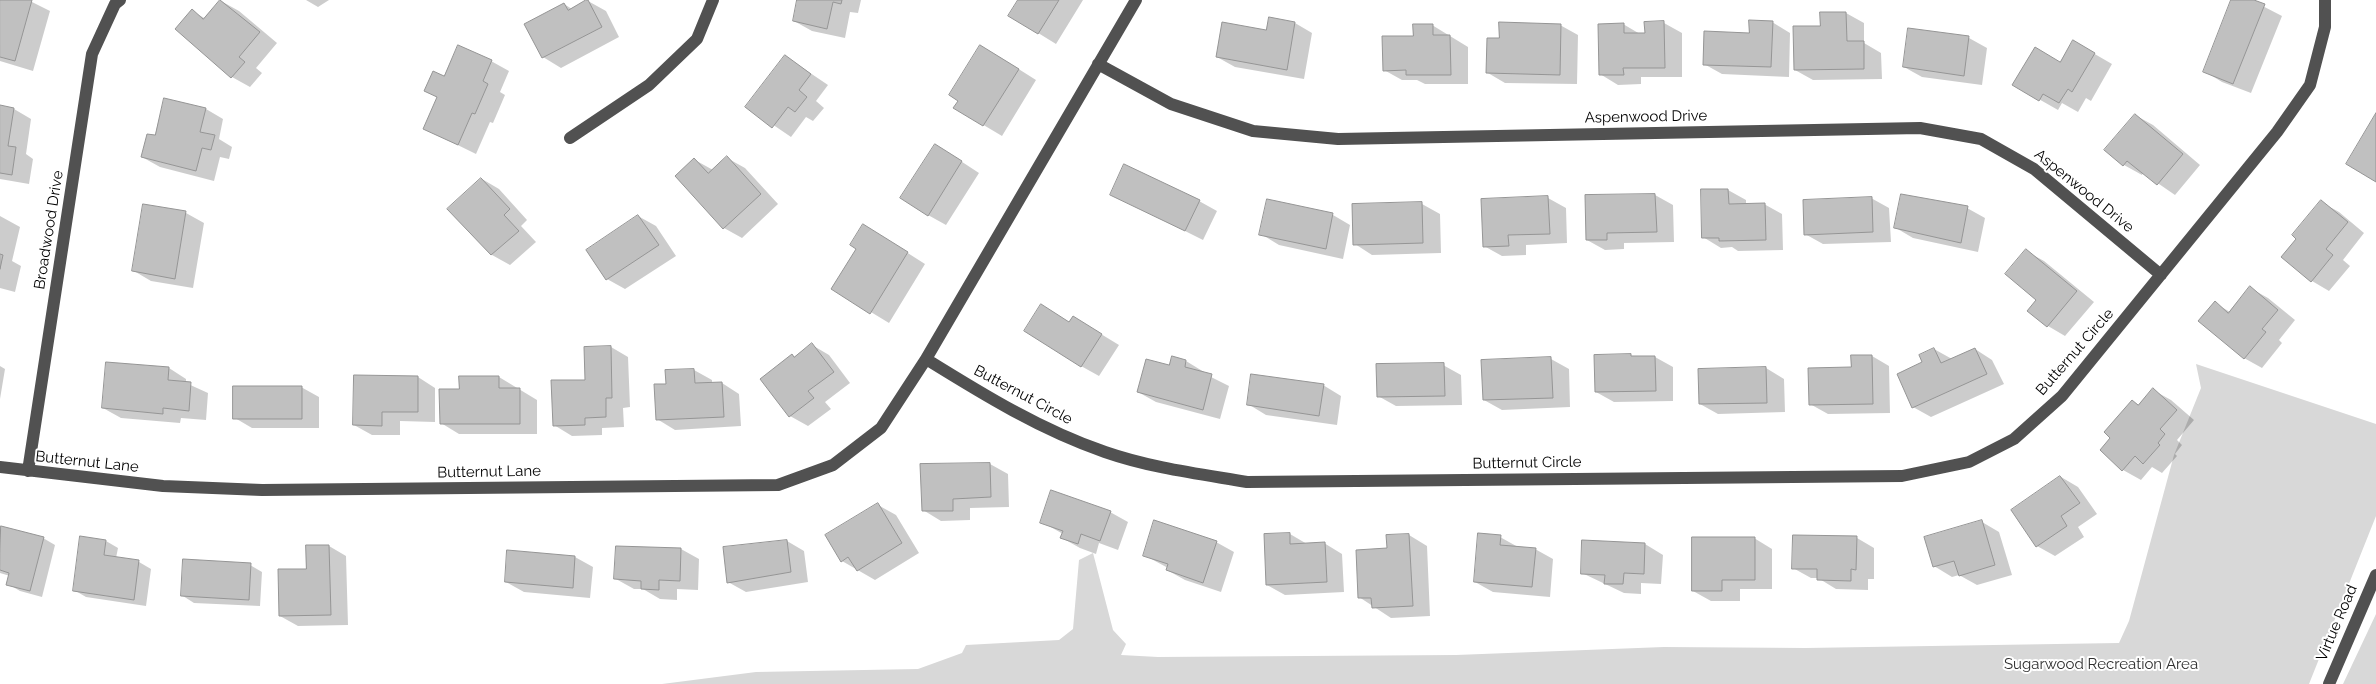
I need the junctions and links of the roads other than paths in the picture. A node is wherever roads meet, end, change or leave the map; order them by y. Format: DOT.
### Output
graph roads {
  1 [pos="120,0"];
  2 [pos="713,0"];
  3 [pos="1136,0"];
  4 [pos="2325,0"];
  5 [pos="1098,64"];
  6 [pos="570,138"];
  7 [pos="2161,275"];
  8 [pos="926,359"];
  9 [pos="0,467"];
  10 [pos="28,471"];
  11 [pos="2376,575"];
  12 [pos="2329,684"];
  1 -- 10 [label="street, Broadwood Drive"];
  2 -- 6 [label="street"];
  3 -- 5 [label="street"];
  4 -- 7 [label="street, Butternut Circle"];
  5 -- 7 [label="street, Aspenwood Drive"];
  5 -- 8 [label="street"];
  7 -- 8 [label="street, Butternut Circle"];
  8 -- 10 [label="street, Butternut Lane"];
  9 -- 10 [label="street, Butternut Lane"];
  11 -- 12 [label="street, Virtue Road"];
}
